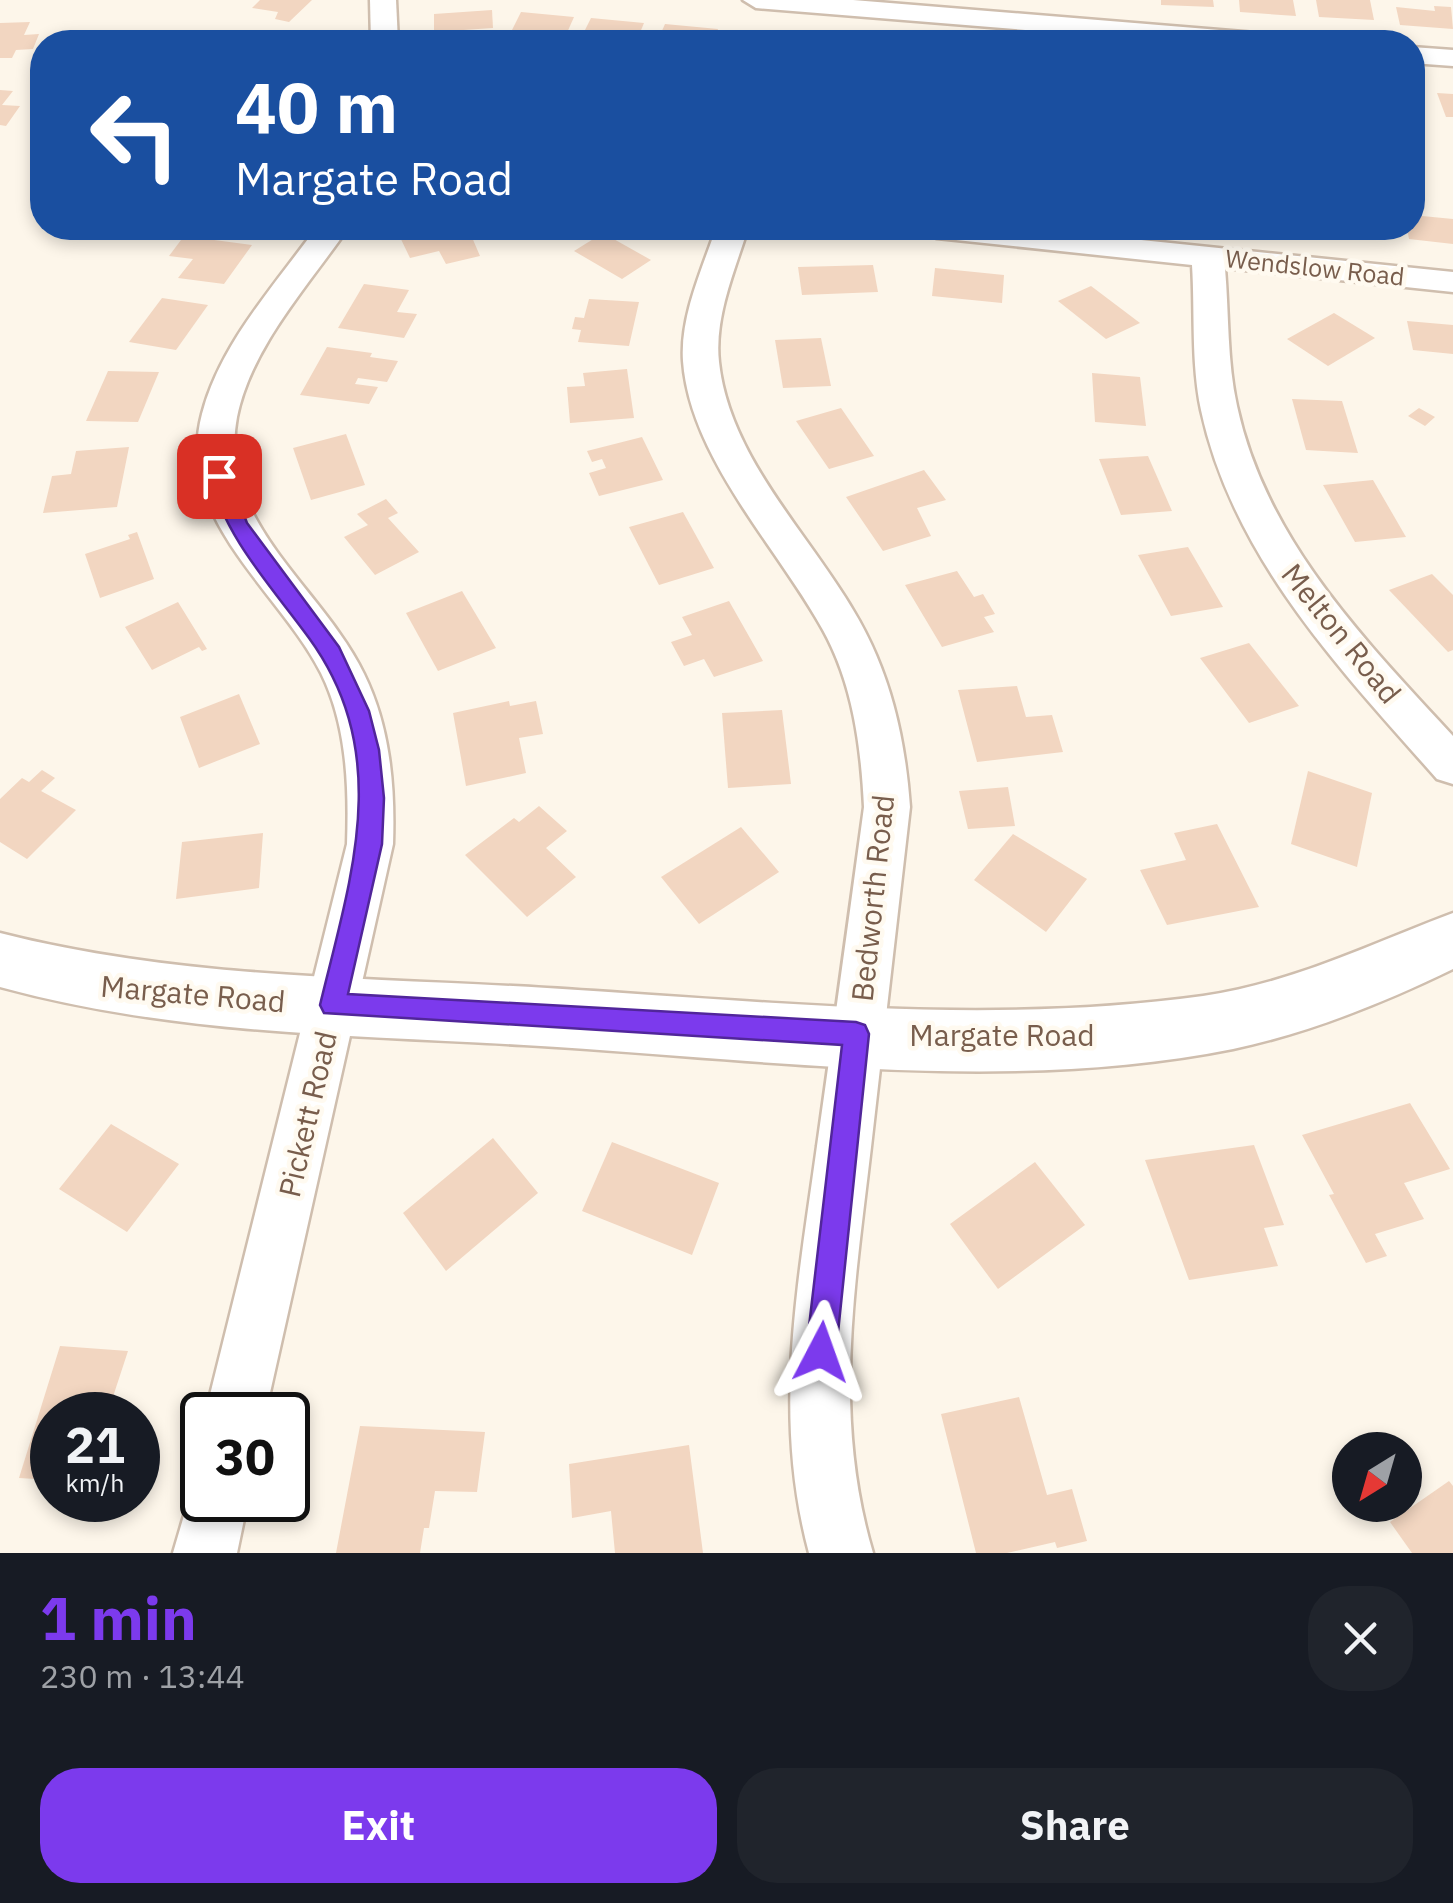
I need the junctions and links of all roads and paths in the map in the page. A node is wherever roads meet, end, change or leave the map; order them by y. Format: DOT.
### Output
graph roads {
  1 [pos="383,0"];
  2 [pos="756,0"];
  3 [pos="384,30"];
  4 [pos="1122,30"];
  5 [pos="1425,55"];
  6 [pos="1453,58"];
  7 [pos="324,240"];
  8 [pos="729,240"];
  9 [pos="1054,240"];
  10 [pos="1208,256"];
  11 [pos="1453,282"];
  12 [pos="1453,766"];
  13 [pos="1453,940"];
  14 [pos="0,960"];
  15 [pos="333,1005"];
  16 [pos="856,1034"];
  17 [pos="240,1392"];
  18 [pos="211,1522"];
  19 [pos="205,1553"];
  20 [pos="840,1553"];
  1 -- 3 [label="street"];
  2 -- 4 [label="street"];
  5 -- 6 [label="street"];
  7 -- 15 [label="street, Pickett Road"];
  8 -- 16 [label="street, Bedworth Road"];
  9 -- 10 [label="street, Wendslow Road"];
  10 -- 11 [label="street, Wendslow Road"];
  10 -- 12 [label="street, Melton Road"];
  13 -- 16 [label="street, Margate Road"];
  14 -- 15 [label="street, Margate Road"];
  15 -- 16 [label="street, Margate Road"];
  15 -- 17 [label="street, Pickett Road"];
  16 -- 20 [label="street, Bedworth Road"];
  18 -- 19 [label="street"];
}
